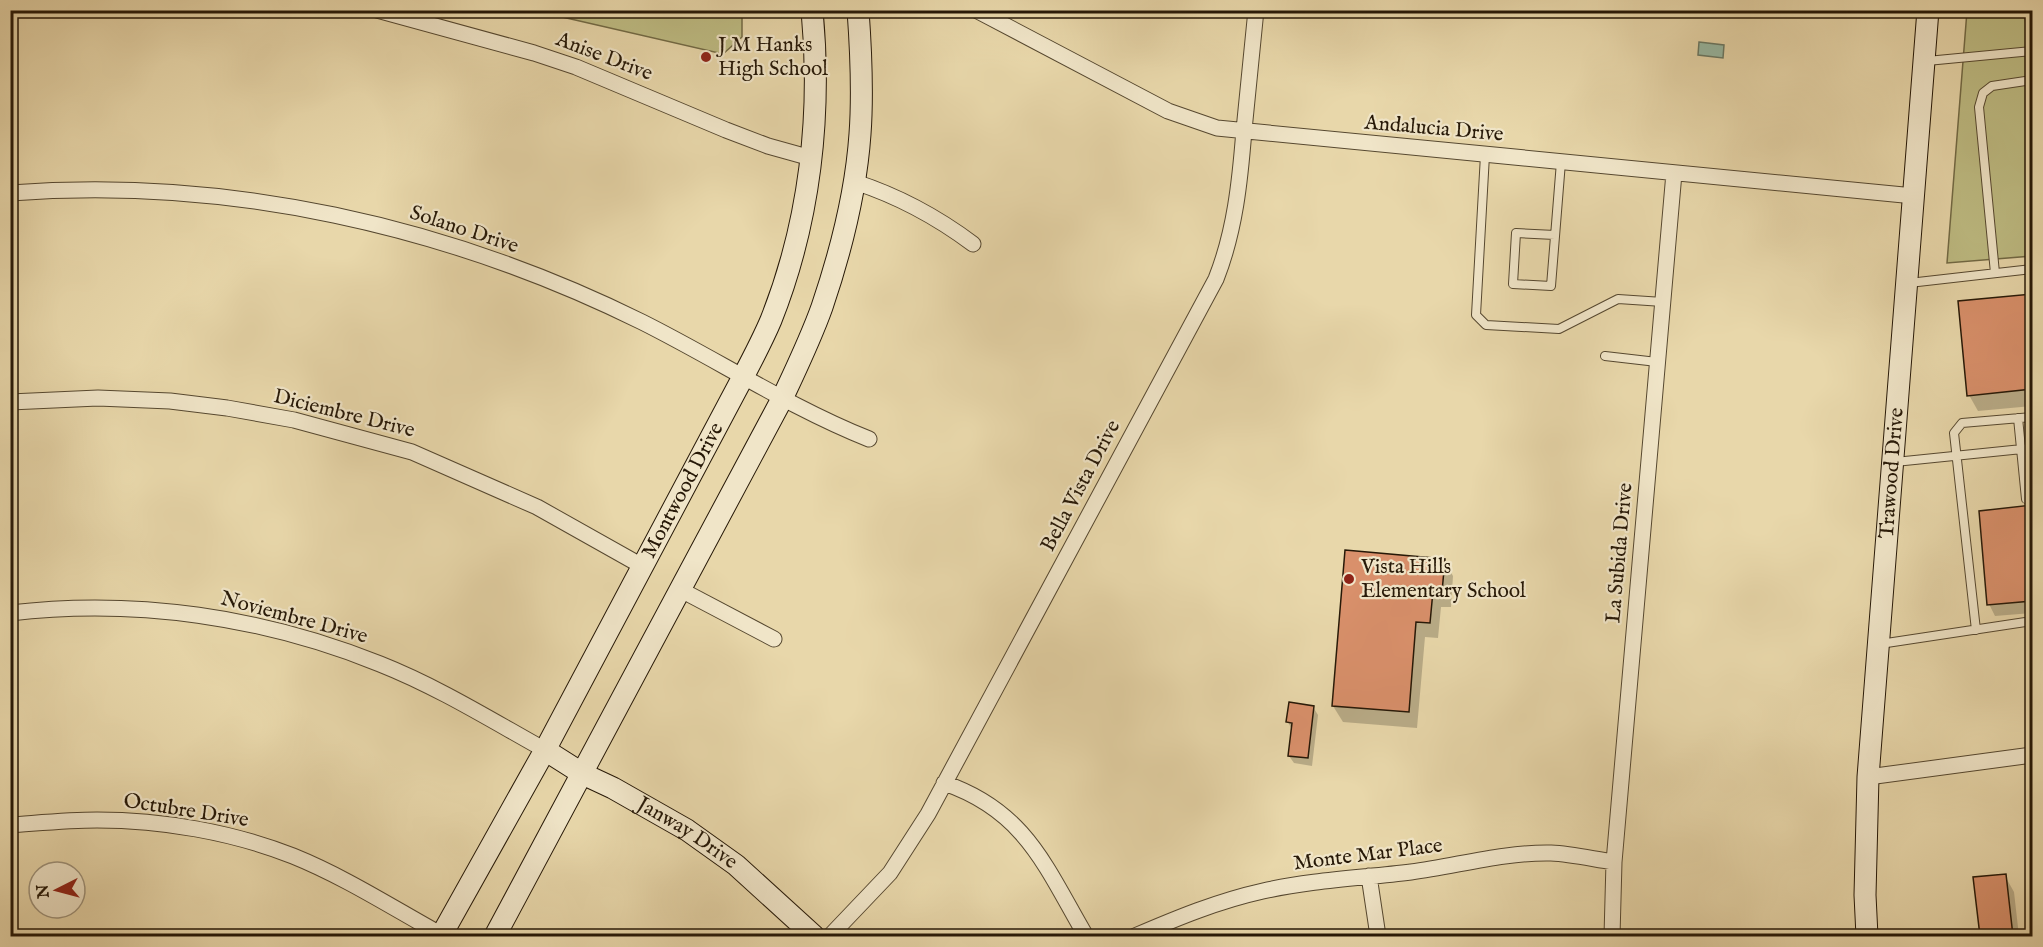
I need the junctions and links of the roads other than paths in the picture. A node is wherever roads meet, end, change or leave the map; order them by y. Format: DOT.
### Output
graph roads {
  1 [pos="377,10"];
  2 [pos="812,10"];
  3 [pos="858,10"];
  4 [pos="976,10"];
  5 [pos="1256,10"];
  6 [pos="1928,10"];
  7 [pos="2028,10"];
  8 [pos="2032,49"];
  9 [pos="1924,62"];
  10 [pos="2032,80"];
  11 [pos="1244,132"];
  12 [pos="1485,155"];
  13 [pos="811,158"];
  14 [pos="1561,162"];
  15 [pos="1674,173"];
  16 [pos="855,182"];
  17 [pos="10,194"];
  18 [pos="1914,196"];
  19 [pos="1555,235"];
  20 [pos="974,244"];
  21 [pos="2032,268"];
  22 [pos="1995,273"];
  23 [pos="1908,283"];
  24 [pos="1663,302"];
  25 [pos="1605,356"];
  26 [pos="1657,362"];
  27 [pos="743,377"];
  28 [pos="782,399"];
  29 [pos="10,402"];
  30 [pos="2032,417"];
  31 [pos="2018,418"];
  32 [pos="869,439"];
  33 [pos="2032,448"];
  34 [pos="2021,449"];
  35 [pos="1957,456"];
  36 [pos="1893,462"];
  37 [pos="2026,499"];
  38 [pos="642,566"];
  39 [pos="681,590"];
  40 [pos="10,613"];
  41 [pos="2032,621"];
  42 [pos="1976,630"];
  43 [pos="774,639"];
  44 [pos="1879,644"];
  45 [pos="545,750"];
  46 [pos="2032,755"];
  47 [pos="583,774"];
  48 [pos="1868,777"];
  49 [pos="944,783"];
  50 [pos="10,825"];
  51 [pos="1614,862"];
  52 [pos="1370,876"];
  53 [pos="441,936"];
  54 [pos="495,936"];
  55 [pos="814,936"];
  56 [pos="830,936"];
  57 [pos="1086,936"];
  58 [pos="1135,936"];
  59 [pos="1378,936"];
  60 [pos="1612,936"];
  61 [pos="1867,936"];
  1 -- 13 [label="street, Anise Drive"];
  2 -- 13 [label="main road, Montwood Drive"];
  3 -- 16 [label="main road"];
  4 -- 11 [label="street, Andalucia Drive"];
  5 -- 11 [label="street, Bella Vista Drive"];
  6 -- 9 [label="main road, Trawood Drive"];
  7 -- 8 [label="lane"];
  8 -- 9 [label="lane"];
  9 -- 18 [label="main road, Trawood Drive"];
  10 -- 22 [label="lane"];
  11 -- 12 [label="street, Andalucia Drive"];
  11 -- 49 [label="street, Bella Vista Drive"];
  12 -- 14 [label="street, Andalucia Drive"];
  12 -- 24 [label="lane"];
  13 -- 27 [label="main road, Montwood Drive"];
  14 -- 15 [label="street, Andalucia Drive"];
  14 -- 19 [label="lane"];
  15 -- 18 [label="street, Andalucia Drive"];
  15 -- 24 [label="street, La Subida Drive"];
  16 -- 20 [label="street"];
  16 -- 28 [label="main road"];
  17 -- 27 [label="street, Solano Drive"];
  18 -- 23 [label="main road, Trawood Drive"];
  19 -- 19 [label="lane"];
  21 -- 22 [label="lane"];
  22 -- 23 [label="lane"];
  23 -- 36 [label="main road, Trawood Drive"];
  24 -- 26 [label="street, La Subida Drive"];
  25 -- 26 [label="lane"];
  26 -- 51 [label="street, La Subida Drive"];
  27 -- 28 [label="street, Solano Drive"];
  27 -- 38 [label="main road, Montwood Drive"];
  28 -- 32 [label="street, Solano Drive"];
  28 -- 39 [label="main road"];
  29 -- 38 [label="street, Diciembre Drive"];
  30 -- 31 [label="lane"];
  31 -- 34 [label="lane"];
  31 -- 35 [label="lane"];
  33 -- 34 [label="lane"];
  34 -- 35 [label="lane"];
  34 -- 37 [label="lane"];
  35 -- 36 [label="lane"];
  35 -- 42 [label="lane"];
  36 -- 44 [label="main road, Trawood Drive"];
  38 -- 45 [label="main road, Montwood Drive"];
  39 -- 43 [label="street"];
  39 -- 47 [label="main road"];
  40 -- 45 [label="street, Noviembre Drive"];
  41 -- 42 [label="lane"];
  42 -- 44 [label="lane"];
  44 -- 48 [label="main road, Trawood Drive"];
  45 -- 47 [label="main road, Janway Drive"];
  45 -- 53 [label="main road, Montwood Drive"];
  46 -- 48 [label="street"];
  47 -- 54 [label="main road"];
  47 -- 55 [label="main road, Janway Drive"];
  48 -- 61 [label="main road, Trawood Drive"];
  49 -- 56 [label="street, Bella Vista Drive"];
  49 -- 57 [label="street"];
  50 -- 53 [label="street, Octubre Drive"];
  51 -- 52 [label="street, Monte Mar Place"];
  51 -- 60 [label="street, La Subida Drive"];
  52 -- 58 [label="street, Monte Mar Place"];
  52 -- 59 [label="street"];
}
